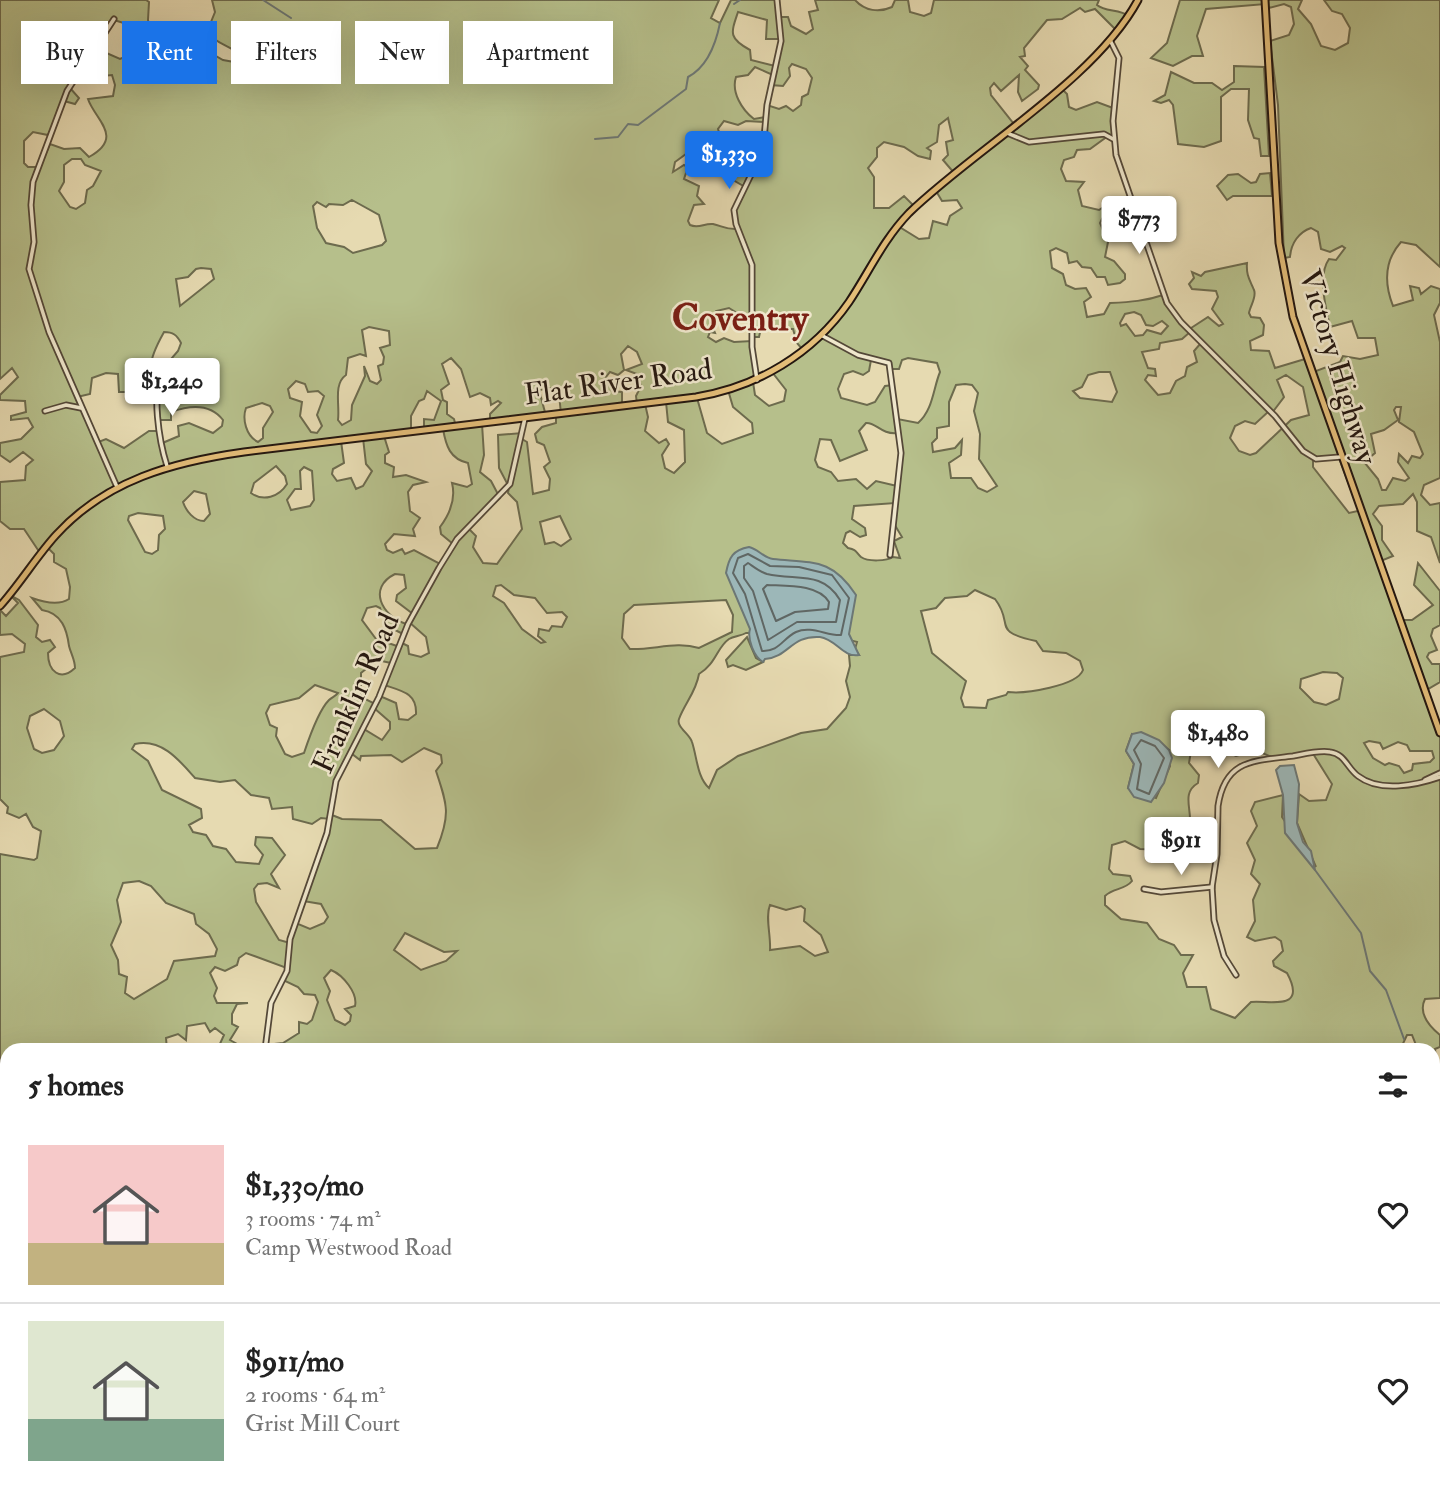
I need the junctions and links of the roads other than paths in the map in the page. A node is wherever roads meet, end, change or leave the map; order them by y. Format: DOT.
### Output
graph roads {
  1 [pos="777,0"];
  2 [pos="1138,0"];
  3 [pos="1265,0"];
  4 [pos="114,19"];
  5 [pos="1110,40"];
  6 [pos="1005,132"];
  7 [pos="1113,139"];
  8 [pos="821,335"];
  9 [pos="163,368"];
  10 [pos="757,380"];
  11 [pos="80,408"];
  12 [pos="45,411"];
  13 [pos="525,418"];
  14 [pos="1340,457"];
  15 [pos="167,466"];
  16 [pos="117,487"];
  17 [pos="890,555"];
  18 [pos="0,606"];
  19 [pos="1440,733"];
  20 [pos="1440,775"];
  21 [pos="1212,887"];
  22 [pos="1143,889"];
  23 [pos="1236,975"];
  24 [pos="266,1043"];
  25 [pos="257,1491"];
  26 [pos="326,1491"];
  27 [pos="412,1491"];
  1 -- 10 [label="street"];
  2 -- 5 [label="main road, Flat River Road"];
  3 -- 14 [label="main road, Victory Highway"];
  4 -- 11 [label="street"];
  5 -- 6 [label="main road, Flat River Road"];
  5 -- 7 [label="street"];
  6 -- 7 [label="street"];
  6 -- 8 [label="main road, Flat River Road"];
  7 -- 14 [label="street"];
  8 -- 10 [label="main road, Flat River Road"];
  8 -- 17 [label="street"];
  9 -- 15 [label="street"];
  10 -- 13 [label="main road, Flat River Road"];
  11 -- 12 [label="street"];
  11 -- 16 [label="street"];
  13 -- 15 [label="main road, Flat River Road"];
  13 -- 24 [label="street, Franklin Road"];
  14 -- 19 [label="main road, Victory Highway"];
  15 -- 16 [label="main road, Flat River Road"];
  16 -- 18 [label="main road, Flat River Road"];
  20 -- 21 [label="street"];
  21 -- 22 [label="street"];
  21 -- 23 [label="street"];
  25 -- 26 [label="street"];
  26 -- 27 [label="street"];
}
